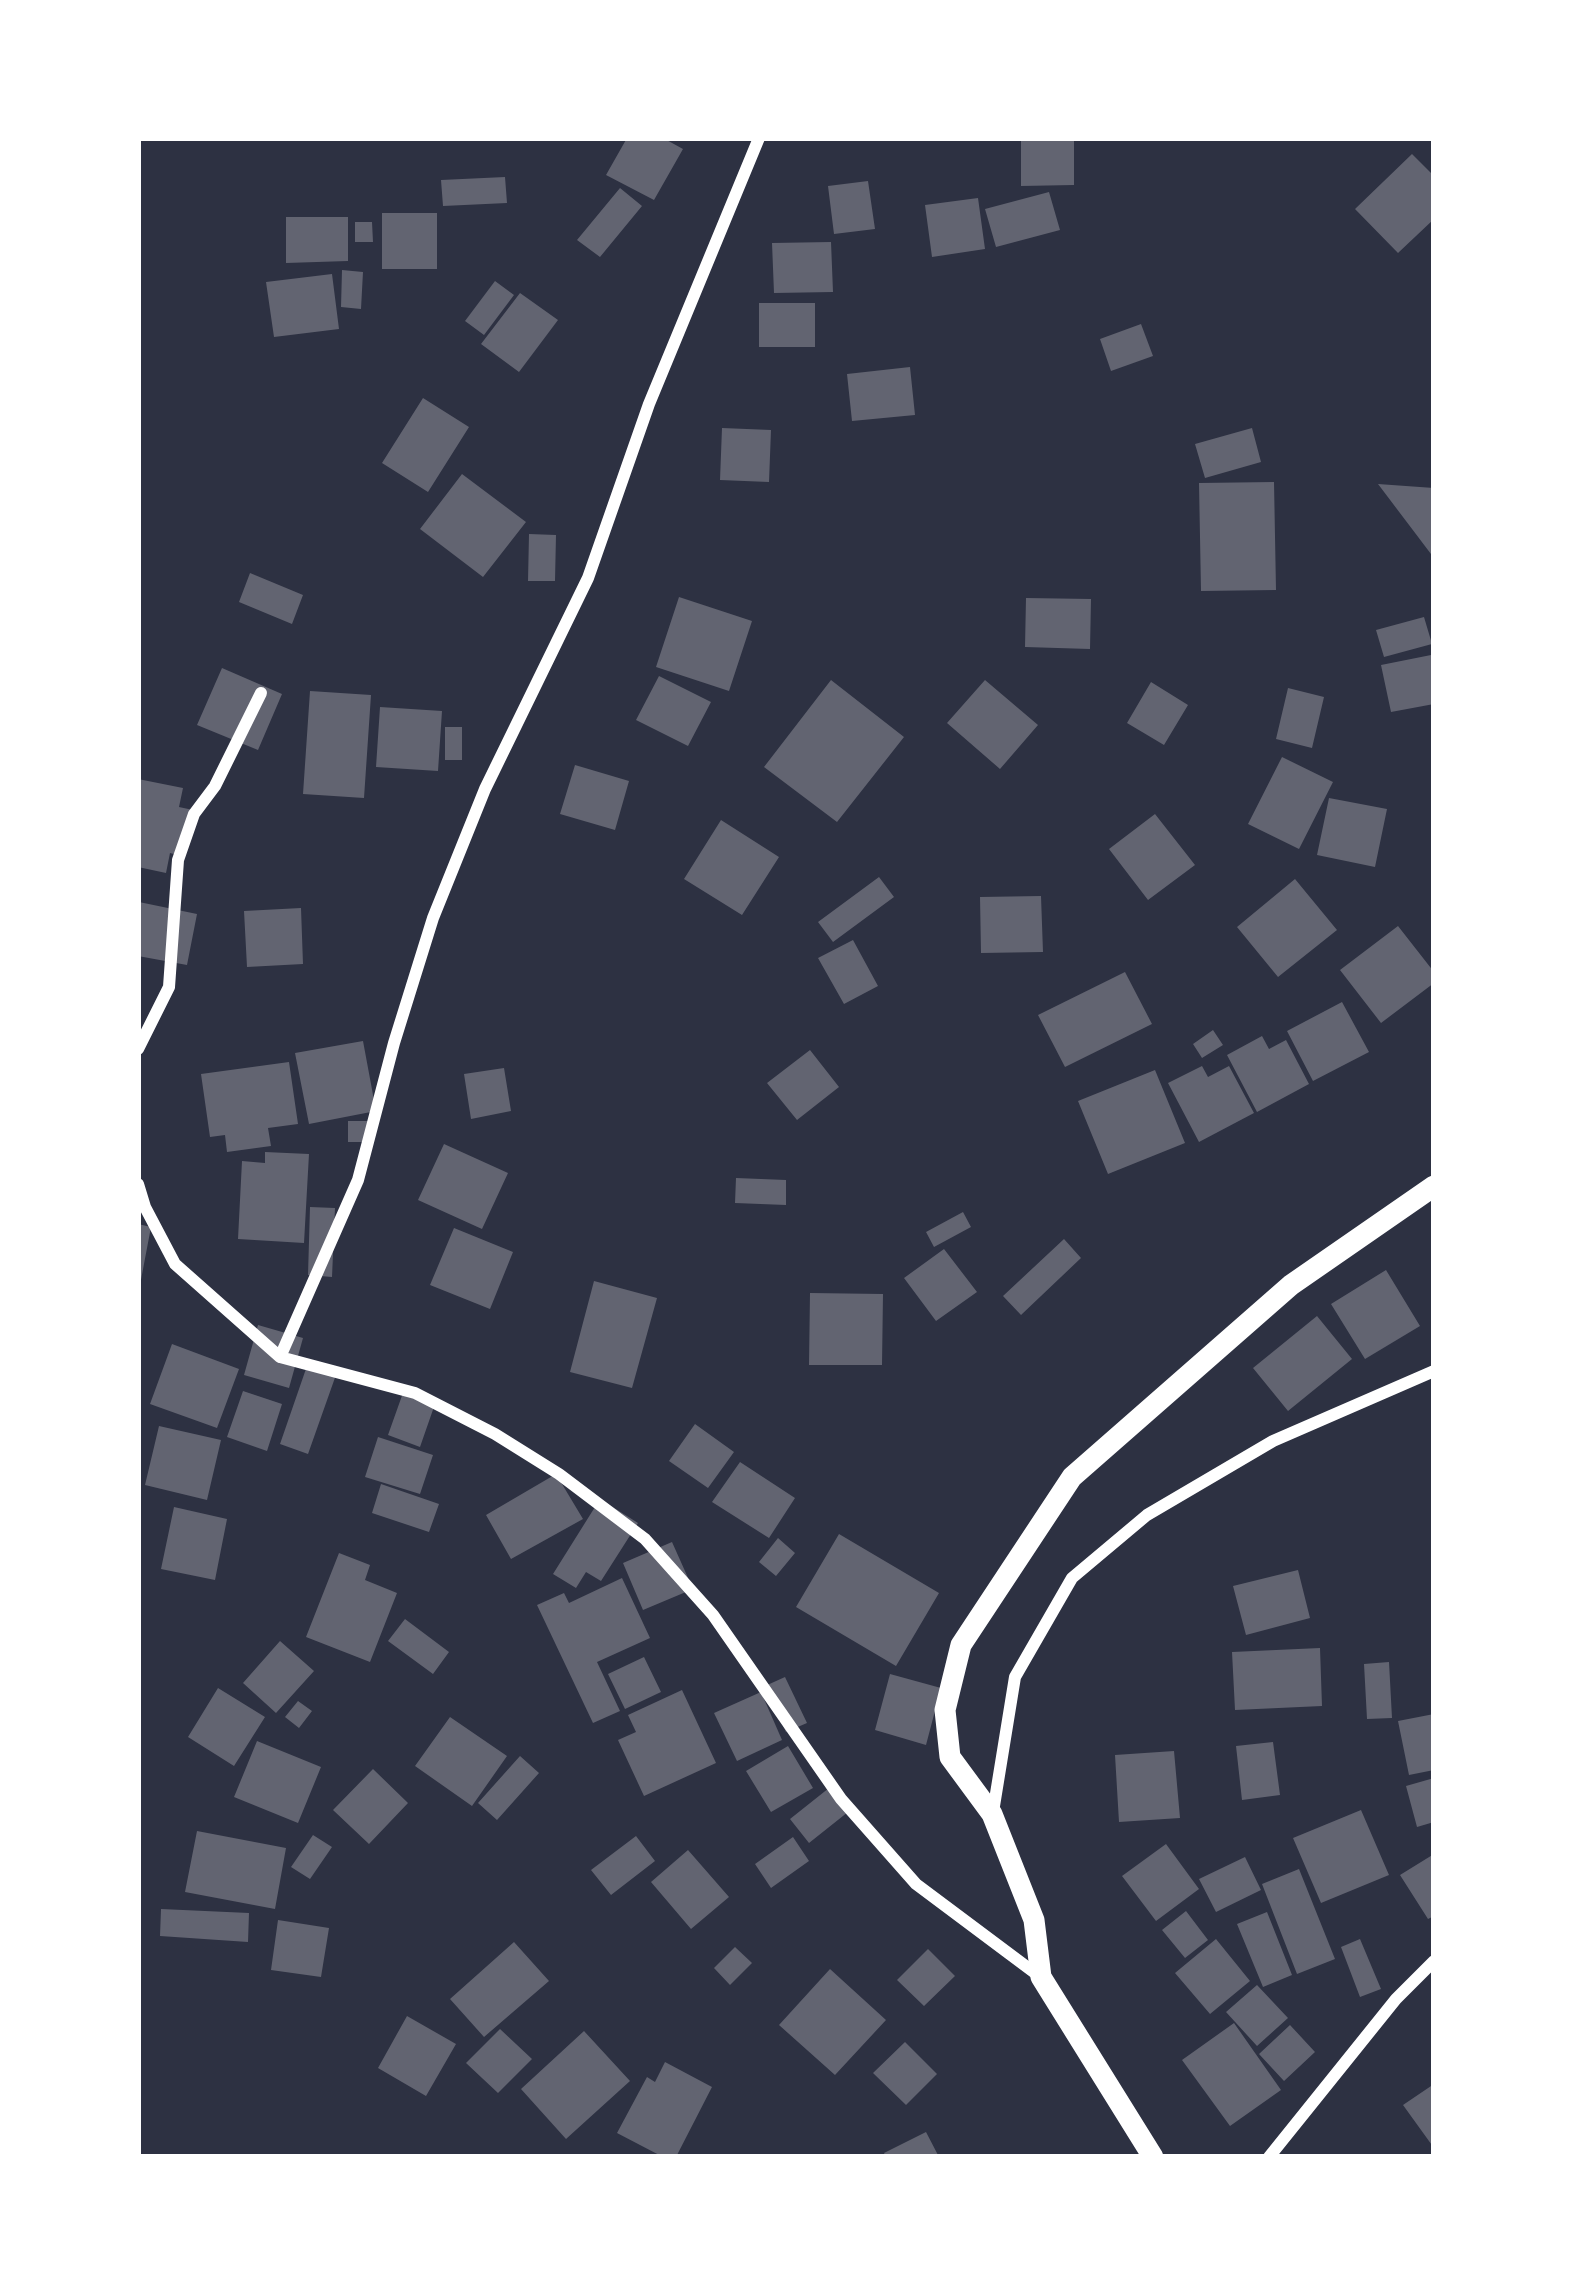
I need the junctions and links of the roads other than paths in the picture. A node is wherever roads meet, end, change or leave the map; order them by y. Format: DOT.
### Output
graph roads {
  1 [pos="759,138"];
  2 [pos="261,693"];
  3 [pos="138,1049"];
  4 [pos="138,1184"];
  5 [pos="1434,1186"];
  6 [pos="280,1357"];
  7 [pos="1434,1371"];
  8 [pos="992,1814"];
  9 [pos="1434,1960"];
  10 [pos="1041,1977"];
  11 [pos="1153,2157"];
  12 [pos="1269,2157"];
  1 -- 6 [label="street"];
  2 -- 3 [label="street"];
  4 -- 6 [label="street"];
  5 -- 8 [label="street"];
  6 -- 10 [label="street"];
  7 -- 8 [label="street"];
  8 -- 10 [label="street"];
  9 -- 12 [label="street"];
  10 -- 11 [label="street"];
}
